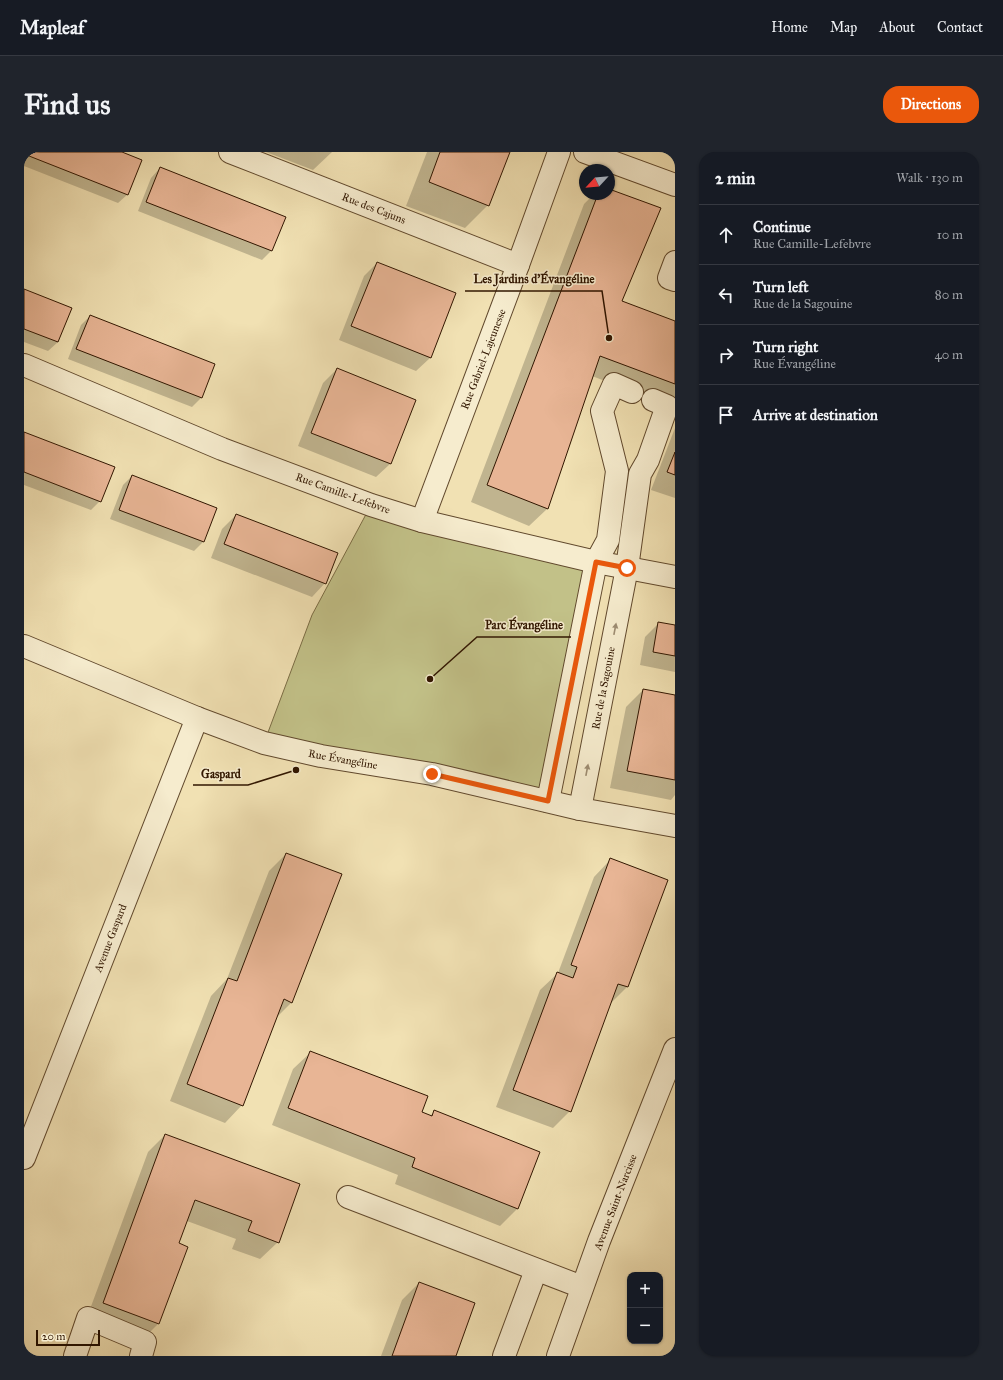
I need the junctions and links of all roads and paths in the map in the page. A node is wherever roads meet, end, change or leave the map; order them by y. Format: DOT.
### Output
graph roads {
  1 [pos="230,152"];
  2 [pos="559,152"];
  3 [pos="585,152"];
  4 [pos="675,185"];
  5 [pos="675,262"];
  6 [pos="518,265"];
  7 [pos="675,280"];
  8 [pos="24,365"];
  9 [pos="632,392"];
  10 [pos="653,400"];
  11 [pos="617,470"];
  12 [pos="640,474"];
  13 [pos="422,521"];
  14 [pos="596,562"];
  15 [pos="627,568"];
  16 [pos="675,577"];
  17 [pos="24,646"];
  18 [pos="196,718"];
  19 [pos="548,801"];
  20 [pos="580,808"];
  21 [pos="675,826"];
  22 [pos="675,1049"];
  23 [pos="24,1158"];
  24 [pos="348,1197"];
  25 [pos="536,1270"];
  26 [pos="582,1287"];
  27 [pos="75,1356"];
  28 [pos="141,1356"];
  29 [pos="504,1356"];
  30 [pos="558,1356"];
  1 -- 6 [label="street, Rue des Cajuns"];
  2 -- 6 [label="street, Rue Gabriel-Lajeunesse"];
  3 -- 4 [label="street"];
  5 -- 7 [label="street"];
  6 -- 13 [label="street, Rue Gabriel-Lajeunesse"];
  8 -- 13 [label="street, Rue Camille-Lefebvre"];
  9 -- 11 [label="street"];
  10 -- 12 [label="street, Rue de la Sagouine"];
  11 -- 12 [label="street"];
  11 -- 14 [label="street"];
  12 -- 15 [label="street, Rue de la Sagouine"];
  13 -- 14 [label="street, Rue Camille-Lefebvre"];
  14 -- 15 [label="street, Rue Camille-Lefebvre"];
  14 -- 19 [label="street"];
  15 -- 16 [label="street, Rue Camille-Lefebvre"];
  20 -- 15 [label="street, Rue de la Sagouine, one-way"];
  17 -- 18 [label="street, Rue Évangéline"];
  18 -- 19 [label="street, Rue Évangéline"];
  18 -- 23 [label="street, Avenue Gaspard"];
  19 -- 20 [label="street, Rue Évangéline"];
  20 -- 21 [label="street, Rue Évangéline"];
  22 -- 26 [label="street, Avenue Saint-Narcisse"];
  24 -- 25 [label="street"];
  25 -- 26 [label="street"];
  25 -- 29 [label="street"];
  26 -- 30 [label="street, Avenue Saint-Narcisse"];
  27 -- 28 [label="street"];
}
